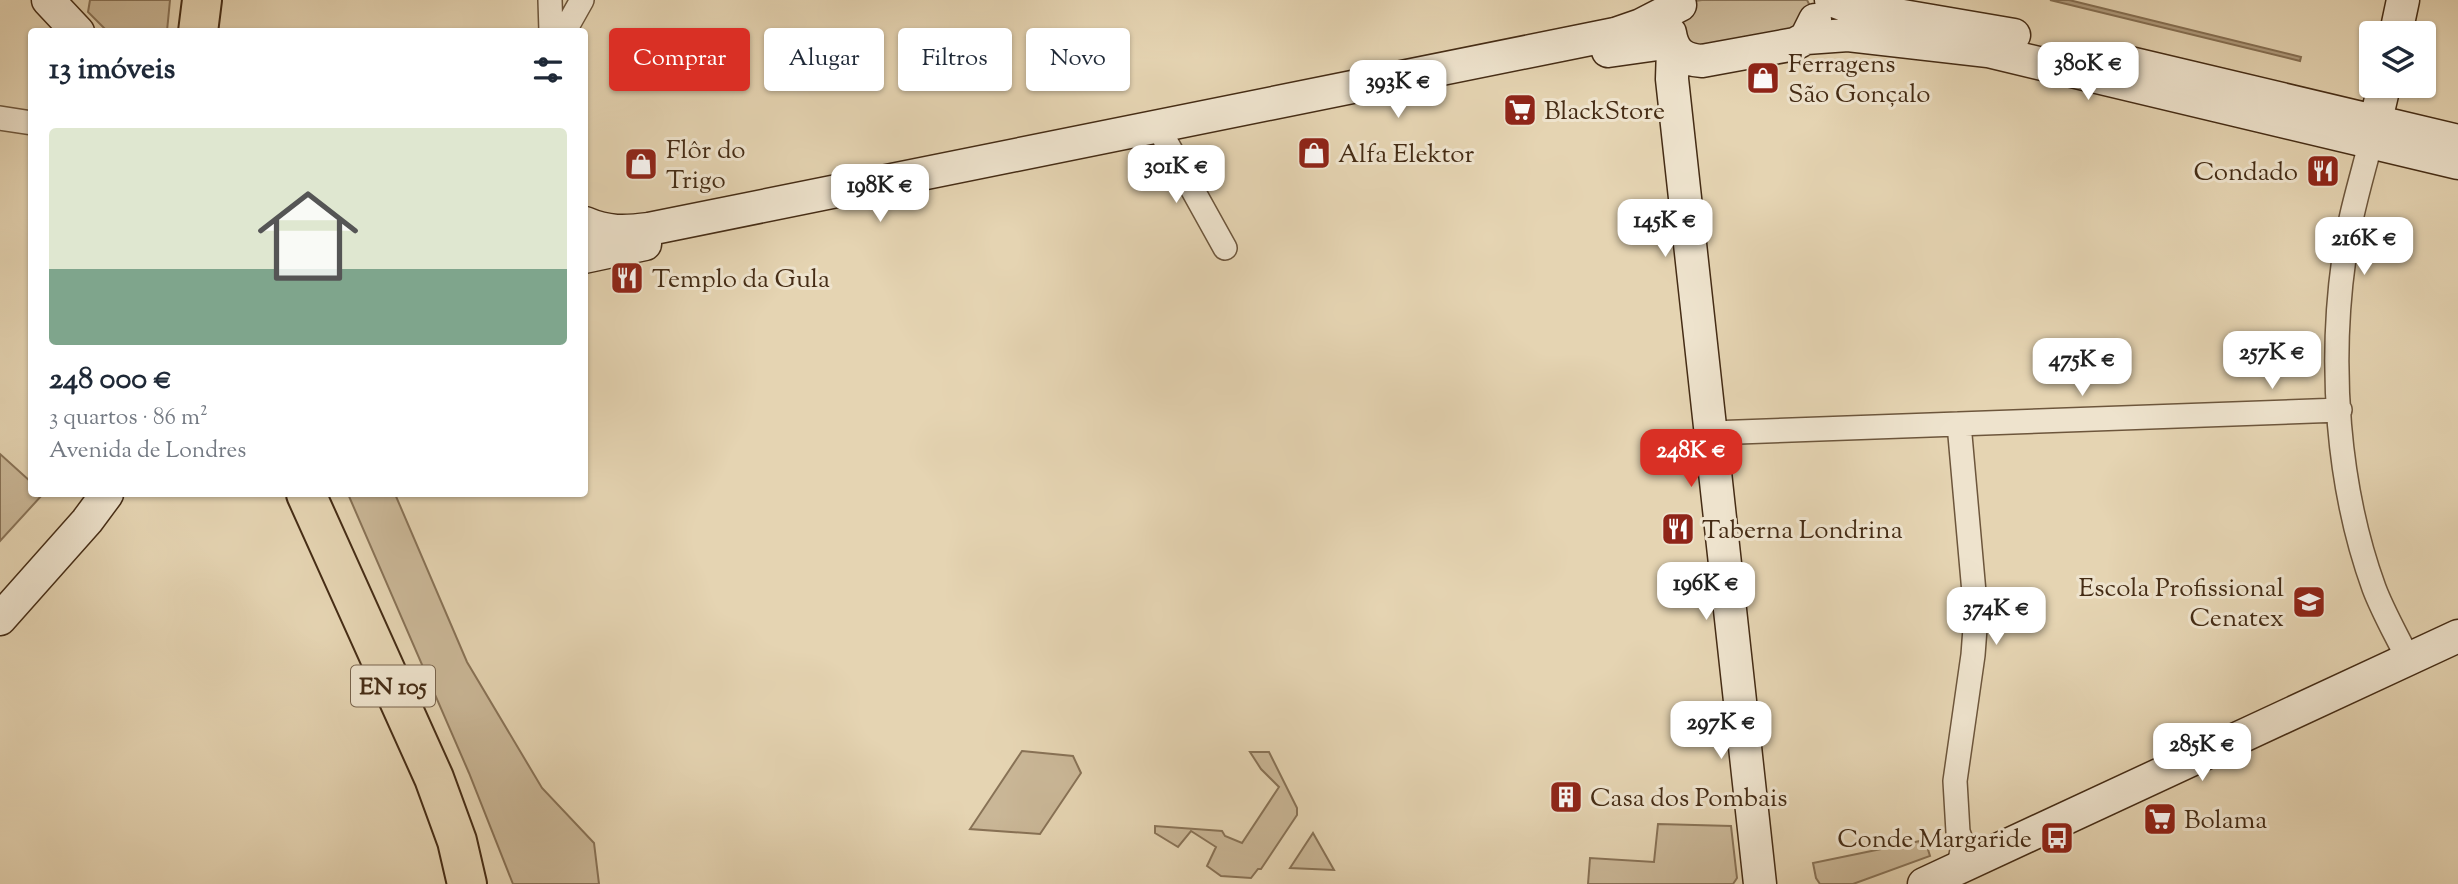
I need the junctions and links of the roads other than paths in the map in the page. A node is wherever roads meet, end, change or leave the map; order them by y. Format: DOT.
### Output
graph roads {
  1 [pos="47,0"];
  2 [pos="181,0"];
  3 [pos="202,0"];
  4 [pos="550,0"];
  5 [pos="582,0"];
  6 [pos="1813,0"];
  7 [pos="1831,0"];
  8 [pos="2403,0"];
  9 [pos="1684,2"];
  10 [pos="2399,21"];
  11 [pos="74,28"];
  12 [pos="178,28"];
  13 [pos="198,28"];
  14 [pos="551,28"];
  15 [pos="566,28"];
  16 [pos="1806,37"];
  17 [pos="1673,45"];
  18 [pos="1620,48"];
  19 [pos="1672,79"];
  20 [pos="2381,98"];
  21 [pos="0,118"];
  22 [pos="28,122"];
  23 [pos="2374,132"];
  24 [pos="1165,140"];
  25 [pos="2458,141"];
  26 [pos="2458,163"];
  27 [pos="588,224"];
  28 [pos="1225,248"];
  29 [pos="588,256"];
  30 [pos="2340,410"];
  31 [pos="1959,424"];
  32 [pos="1711,433"];
  33 [pos="105,497"];
  34 [pos="307,497"];
  35 [pos="329,497"];
  36 [pos="0,619"];
  37 [pos="2458,636"];
  38 [pos="2408,659"];
  39 [pos="1754,829"];
  40 [pos="1959,866"];
  41 [pos="467,884"];
  42 [pos="488,884"];
  43 [pos="1760,884"];
  44 [pos="1781,884"];
  45 [pos="1924,884"];
  1 -- 11 [label="street"];
  2 -- 12 [label="highway"];
  3 -- 13 [label="highway"];
  4 -- 14 [label="street"];
  5 -- 15 [label="street"];
  6 -- 16 [label="street"];
  7 -- 23 [label="street"];
  8 -- 10 [label="street"];
  9 -- 17 [label="street"];
  9 -- 27 [label="street"];
  16 -- 17 [label="street"];
  16 -- 23 [label="street"];
  17 -- 18 [label="street"];
  17 -- 19 [label="street"];
  18 -- 19 [label="street"];
  18 -- 24 [label="street"];
  19 -- 32 [label="street"];
  20 -- 23 [label="street"];
  21 -- 22 [label="street"];
  23 -- 25 [label="street"];
  23 -- 26 [label="street"];
  23 -- 30 [label="street"];
  24 -- 28 [label="street"];
  24 -- 29 [label="street"];
  30 -- 31 [label="street"];
  30 -- 38 [label="street"];
  31 -- 32 [label="street"];
  31 -- 40 [label="street"];
  32 -- 39 [label="street"];
  33 -- 36 [label="street"];
  34 -- 41 [label="highway, EN 105"];
  35 -- 42 [label="highway, EN 105"];
  37 -- 38 [label="street"];
  38 -- 40 [label="street"];
  39 -- 43 [label="street"];
  39 -- 44 [label="street"];
  40 -- 45 [label="street"];
}
